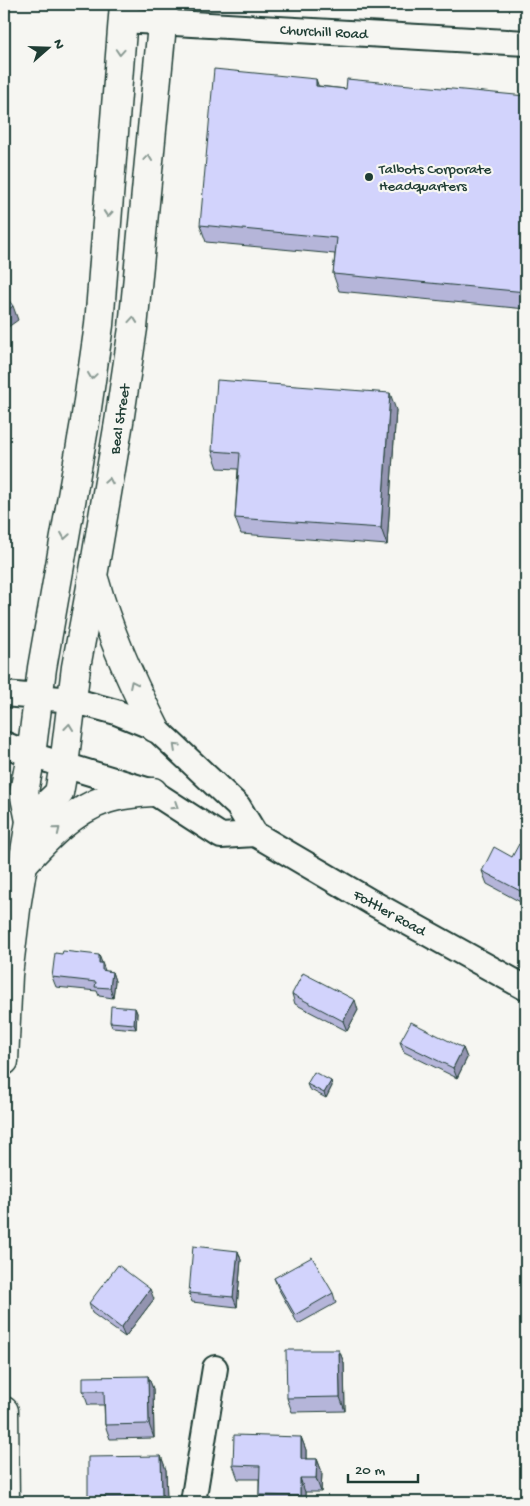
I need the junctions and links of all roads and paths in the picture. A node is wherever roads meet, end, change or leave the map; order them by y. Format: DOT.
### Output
graph roads {
  1 [pos="123,12"];
  2 [pos="163,12"];
  3 [pos="526,43"];
  4 [pos="93,576"];
  5 [pos="4,694"];
  6 [pos="38,696"];
  7 [pos="72,700"];
  8 [pos="155,728"];
  9 [pos="4,744"];
  10 [pos="30,755"];
  11 [pos="64,765"];
  12 [pos="153,792"];
  13 [pos="30,820"];
  14 [pos="256,834"];
  15 [pos="23,864"];
  16 [pos="526,988"];
  17 [pos="4,1061"];
  18 [pos="215,1368"];
  19 [pos="4,1411"];
  20 [pos="5,1502"];
  21 [pos="193,1502"];
  1 -- 2 [label="street, Churchill Road"];
  1 -- 6 [label="street, one-way"];
  2 -- 3 [label="street, Churchill Road"];
  4 -- 2 [label="street, Beal Street, one-way"];
  4 -- 7 [label="street, Beal Street"];
  8 -- 4 [label="street, one-way"];
  5 -- 6 [label="street, Fottler Road"];
  6 -- 7 [label="street, Fottler Road"];
  6 -- 10 [label="street"];
  7 -- 8 [label="street, Fottler Road"];
  11 -- 7 [label="street, Beal Street, one-way"];
  14 -- 8 [label="street, Fottler Road, one-way"];
  9 -- 10 [label="street"];
  10 -- 11 [label="street"];
  10 -- 13 [label="street"];
  11 -- 12 [label="street"];
  11 -- 13 [label="street, Beal Street"];
  12 -- 14 [label="street, one-way"];
  15 -- 12 [label="street, one-way"];
  13 -- 15 [label="street"];
  14 -- 16 [label="street, Fottler Road"];
  15 -- 17 [label="street"];
  18 -- 21 [label="street"];
  19 -- 20 [label="street"];
}
